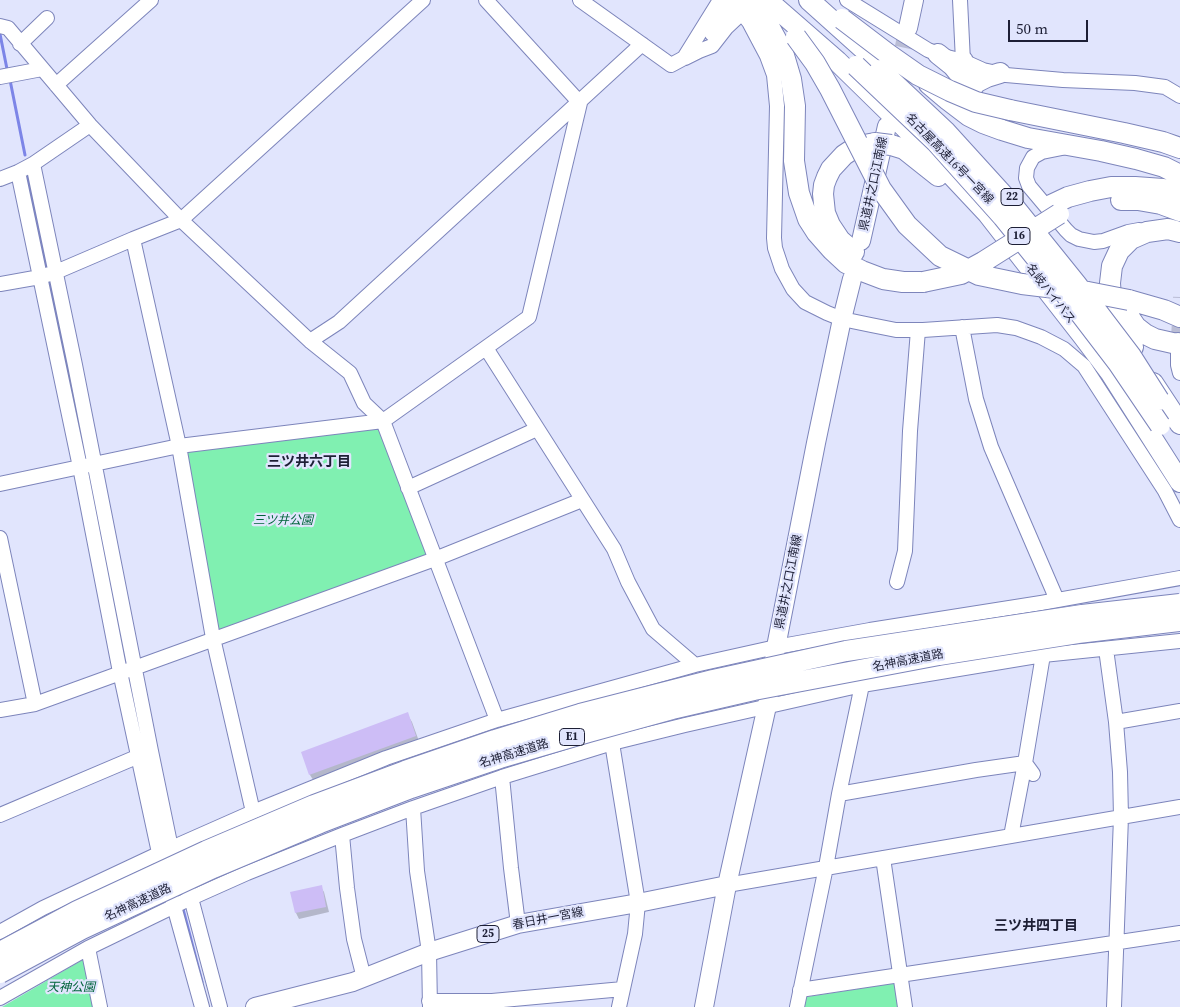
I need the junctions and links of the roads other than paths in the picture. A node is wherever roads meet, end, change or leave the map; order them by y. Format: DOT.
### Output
graph roads {
  1 [pos="151,0"];
  2 [pos="423,0"];
  3 [pos="486,0"];
  4 [pos="580,0"];
  5 [pos="760,0"];
  6 [pos="767,0"];
  7 [pos="782,0"];
  8 [pos="802,0"];
  9 [pos="809,0"];
  10 [pos="816,0"];
  11 [pos="824,0"];
  12 [pos="848,0"];
  13 [pos="914,0"];
  14 [pos="960,0"];
  15 [pos="734,4"];
  16 [pos="47,18"];
  17 [pos="961,25"];
  18 [pos="0,26"];
  19 [pos="908,28"];
  20 [pos="20,44"];
  21 [pos="642,44"];
  22 [pos="936,54"];
  23 [pos="684,58"];
  24 [pos="963,61"];
  25 [pos="42,69"];
  26 [pos="1000,74"];
  27 [pos="0,77"];
  28 [pos="56,85"];
  29 [pos="970,90"];
  30 [pos="1180,96"];
  31 [pos="580,102"];
  32 [pos="90,125"];
  33 [pos="1007,132"];
  34 [pos="884,138"];
  35 [pos="1071,146"];
  36 [pos="1180,148"];
  37 [pos="33,164"];
  38 [pos="18,172"];
  39 [pos="1180,175"];
  40 [pos="0,179"];
  41 [pos="1180,192"];
  42 [pos="1055,210"];
  43 [pos="1180,211"];
  44 [pos="988,214"];
  45 [pos="181,220"];
  46 [pos="1174,230"];
  47 [pos="133,239"];
  48 [pos="862,242"];
  49 [pos="56,272"];
  50 [pos="924,276"];
  51 [pos="40,277"];
  52 [pos="852,279"];
  53 [pos="1110,283"];
  54 [pos="0,284"];
  55 [pos="1180,317"];
  56 [pos="842,319"];
  57 [pos="962,326"];
  58 [pos="918,330"];
  59 [pos="310,341"];
  60 [pos="1177,342"];
  61 [pos="486,348"];
  62 [pos="1180,373"];
  63 [pos="383,421"];
  64 [pos="1179,425"];
  65 [pos="537,429"];
  66 [pos="178,446"];
  67 [pos="1180,461"];
  68 [pos="87,466"];
  69 [pos="1180,482"];
  70 [pos="0,484"];
  71 [pos="408,488"];
  72 [pos="582,500"];
  73 [pos="1180,520"];
  74 [pos="0,538"];
  75 [pos="435,559"];
  76 [pos="1180,569"];
  77 [pos="1180,578"];
  78 [pos="1161,581"];
  79 [pos="896,582"];
  80 [pos="5,587"];
  81 [pos="1180,594"];
  82 [pos="1057,600"];
  83 [pos="1180,604"];
  84 [pos="1082,615"];
  85 [pos="1180,621"];
  86 [pos="213,638"];
  87 [pos="1180,641"];
  88 [pos="776,647"];
  89 [pos="1106,650"];
  90 [pos="1043,655"];
  91 [pos="695,665"];
  92 [pos="135,666"];
  93 [pos="120,672"];
  94 [pos="862,686"];
  95 [pos="35,704"];
  96 [pos="767,706"];
  97 [pos="0,710"];
  98 [pos="1180,711"];
  99 [pos="497,720"];
  100 [pos="1116,722"];
  101 [pos="612,743"];
  102 [pos="145,754"];
  103 [pos="1029,769"];
  104 [pos="502,777"];
  105 [pos="839,794"];
  106 [pos="1180,807"];
  107 [pos="413,808"];
  108 [pos="253,812"];
  109 [pos="0,815"];
  110 [pos="1121,817"];
  111 [pos="342,835"];
  112 [pos="1011,836"];
  113 [pos="172,848"];
  114 [pos="158,854"];
  115 [pos="882,858"];
  116 [pos="826,867"];
  117 [pos="727,885"];
  118 [pos="191,898"];
  119 [pos="638,902"];
  120 [pos="175,906"];
  121 [pos="518,924"];
  122 [pos="0,932"];
  123 [pos="1180,933"];
  124 [pos="1117,943"];
  125 [pos="88,948"];
  126 [pos="0,952"];
  127 [pos="429,952"];
  128 [pos="0,973"];
  129 [pos="900,975"];
  130 [pos="364,978"];
  131 [pos="623,989"];
  132 [pos="800,990"];
  133 [pos="0,998"];
  134 [pos="429,1004"];
  135 [pos="100,1007"];
  136 [pos="202,1007"];
  137 [pos="220,1007"];
  138 [pos="254,1007"];
  139 [pos="620,1007"];
  140 [pos="704,1007"];
  141 [pos="797,1007"];
  142 [pos="905,1007"];
  143 [pos="1114,1007"];
  1 -- 28 [label="street"];
  2 -- 45 [label="street"];
  3 -- 31 [label="street"];
  4 -- 21 [label="street"];
  5 -- 55 [label="highway, bridge"];
  6 -- 44 [label="highway, 名岐バイパス / 22"];
  7 -- 67 [label="highway, 名古屋高速16号一宮線 / 16, bridge"];
  8 -- 64 [label="highway, 名古屋高速16号一宮線 / 16, bridge"];
  9 -- 64 [label="highway, 22"];
  10 -- 36 [label="highway, bridge"];
  11 -- 33 [label="highway"];
  12 -- 22 [label="street"];
  13 -- 19 [label="main road"];
  14 -- 17 [label="street"];
  15 -- 23 [label="street"];
  15 -- 23 [label="street"];
  15 -- 50 [label="highway"];
  15 -- 56 [label="street"];
  16 -- 20 [label="street"];
  17 -- 22 [label="street"];
  17 -- 24 [label="street"];
  18 -- 20 [label="street"];
  20 -- 25 [label="street"];
  21 -- 23 [label="street"];
  21 -- 31 [label="street"];
  22 -- 24 [label="street"];
  22 -- 29 [label="highway"];
  24 -- 26 [label="street"];
  24 -- 29 [label="highway"];
  25 -- 27 [label="street"];
  25 -- 28 [label="street"];
  26 -- 29 [label="highway"];
  26 -- 30 [label="street"];
  28 -- 32 [label="street"];
  29 -- 33 [label="highway"];
  31 -- 59 [label="street"];
  31 -- 61 [label="street"];
  32 -- 37 [label="street"];
  32 -- 45 [label="street"];
  33 -- 35 [label="highway"];
  34 -- 44 [label="highway"];
  34 -- 48 [label="main road, 県道井之口江南線"];
  34 -- 50 [label="highway"];
  35 -- 39 [label="highway"];
  35 -- 46 [label="street"];
  37 -- 38 [label="street"];
  37 -- 49 [label="street"];
  38 -- 40 [label="street"];
  38 -- 51 [label="street"];
  41 -- 42 [label="highway"];
  42 -- 43 [label="highway"];
  42 -- 50 [label="highway, bridge"];
  44 -- 69 [label="highway, 名岐バイパス / 22"];
  45 -- 47 [label="street"];
  45 -- 59 [label="street"];
  46 -- 53 [label="highway"];
  47 -- 49 [label="street"];
  47 -- 66 [label="street"];
  49 -- 51 [label="street"];
  49 -- 68 [label="street"];
  51 -- 54 [label="street"];
  51 -- 68 [label="street"];
  52 -- 56 [label="main road, 県道井之口江南線"];
  53 -- 60 [label="highway"];
  53 -- 64 [label="highway"];
  56 -- 58 [label="street"];
  56 -- 88 [label="main road, 県道井之口江南線"];
  57 -- 58 [label="street"];
  57 -- 73 [label="street"];
  57 -- 82 [label="street"];
  58 -- 79 [label="street"];
  59 -- 63 [label="street"];
  60 -- 62 [label="street"];
  61 -- 63 [label="street"];
  61 -- 65 [label="street"];
  63 -- 66 [label="street"];
  63 -- 71 [label="street"];
  65 -- 71 [label="street"];
  65 -- 72 [label="street"];
  66 -- 68 [label="street"];
  66 -- 86 [label="street"];
  68 -- 70 [label="street"];
  68 -- 92 [label="street"];
  68 -- 93 [label="street"];
  71 -- 75 [label="street"];
  72 -- 75 [label="street"];
  72 -- 91 [label="street"];
  74 -- 80 [label="street"];
  75 -- 86 [label="street"];
  75 -- 99 [label="street"];
  76 -- 78 [label="street"];
  77 -- 78 [label="street"];
  78 -- 82 [label="street"];
  80 -- 95 [label="street"];
  81 -- 84 [label="highway"];
  82 -- 88 [label="street"];
  83 -- 84 [label="highway, 名神高速道路 / E1, bridge"];
  84 -- 126 [label="highway, 名神高速道路 / E1, bridge"];
  85 -- 128 [label="highway, 名神高速道路 / E1, bridge"];
  86 -- 92 [label="street"];
  86 -- 108 [label="street"];
  87 -- 89 [label="street"];
  88 -- 91 [label="street"];
  88 -- 96 [label="main road, 県道井之口江南線"];
  89 -- 90 [label="street"];
  89 -- 100 [label="street"];
  90 -- 94 [label="street"];
  90 -- 103 [label="street"];
  91 -- 99 [label="street"];
  92 -- 93 [label="street"];
  92 -- 102 [label="street"];
  93 -- 95 [label="street"];
  93 -- 102 [label="street"];
  94 -- 96 [label="street"];
  94 -- 105 [label="street"];
  95 -- 97 [label="street"];
  96 -- 101 [label="street"];
  96 -- 117 [label="main road, 県道井之口江南線"];
  98 -- 100 [label="street"];
  99 -- 108 [label="street"];
  100 -- 110 [label="street"];
  101 -- 104 [label="street"];
  101 -- 119 [label="street"];
  102 -- 109 [label="street"];
  102 -- 113 [label="street"];
  102 -- 114 [label="street"];
  103 -- 105 [label="street"];
  103 -- 112 [label="street"];
  104 -- 107 [label="street"];
  104 -- 121 [label="street"];
  105 -- 116 [label="street"];
  106 -- 110 [label="street"];
  107 -- 111 [label="street"];
  107 -- 127 [label="street"];
  108 -- 113 [label="street"];
  110 -- 112 [label="street"];
  110 -- 124 [label="street"];
  111 -- 118 [label="street"];
  111 -- 130 [label="street"];
  112 -- 115 [label="street"];
  113 -- 114 [label="street"];
  113 -- 118 [label="street"];
  114 -- 120 [label="street"];
  114 -- 122 [label="street"];
  115 -- 116 [label="street"];
  115 -- 129 [label="street"];
  116 -- 117 [label="street"];
  116 -- 132 [label="street"];
  117 -- 119 [label="main road, 春日井一宮線 / 25"];
  117 -- 140 [label="main road"];
  118 -- 120 [label="street"];
  118 -- 137 [label="street"];
  119 -- 121 [label="main road, 春日井一宮線 / 25"];
  119 -- 131 [label="street"];
  120 -- 125 [label="street"];
  120 -- 136 [label="street"];
  121 -- 127 [label="main road, 春日井一宮線 / 25"];
  123 -- 124 [label="street"];
  124 -- 129 [label="street"];
  124 -- 143 [label="street"];
  125 -- 133 [label="street"];
  125 -- 135 [label="street"];
  127 -- 130 [label="main road, 春日井一宮線 / 25"];
  127 -- 134 [label="street"];
  129 -- 132 [label="street"];
  129 -- 142 [label="street"];
  130 -- 138 [label="main road, 春日井一宮線 / 25"];
  131 -- 134 [label="street"];
  131 -- 139 [label="street"];
  132 -- 141 [label="street"];
}
